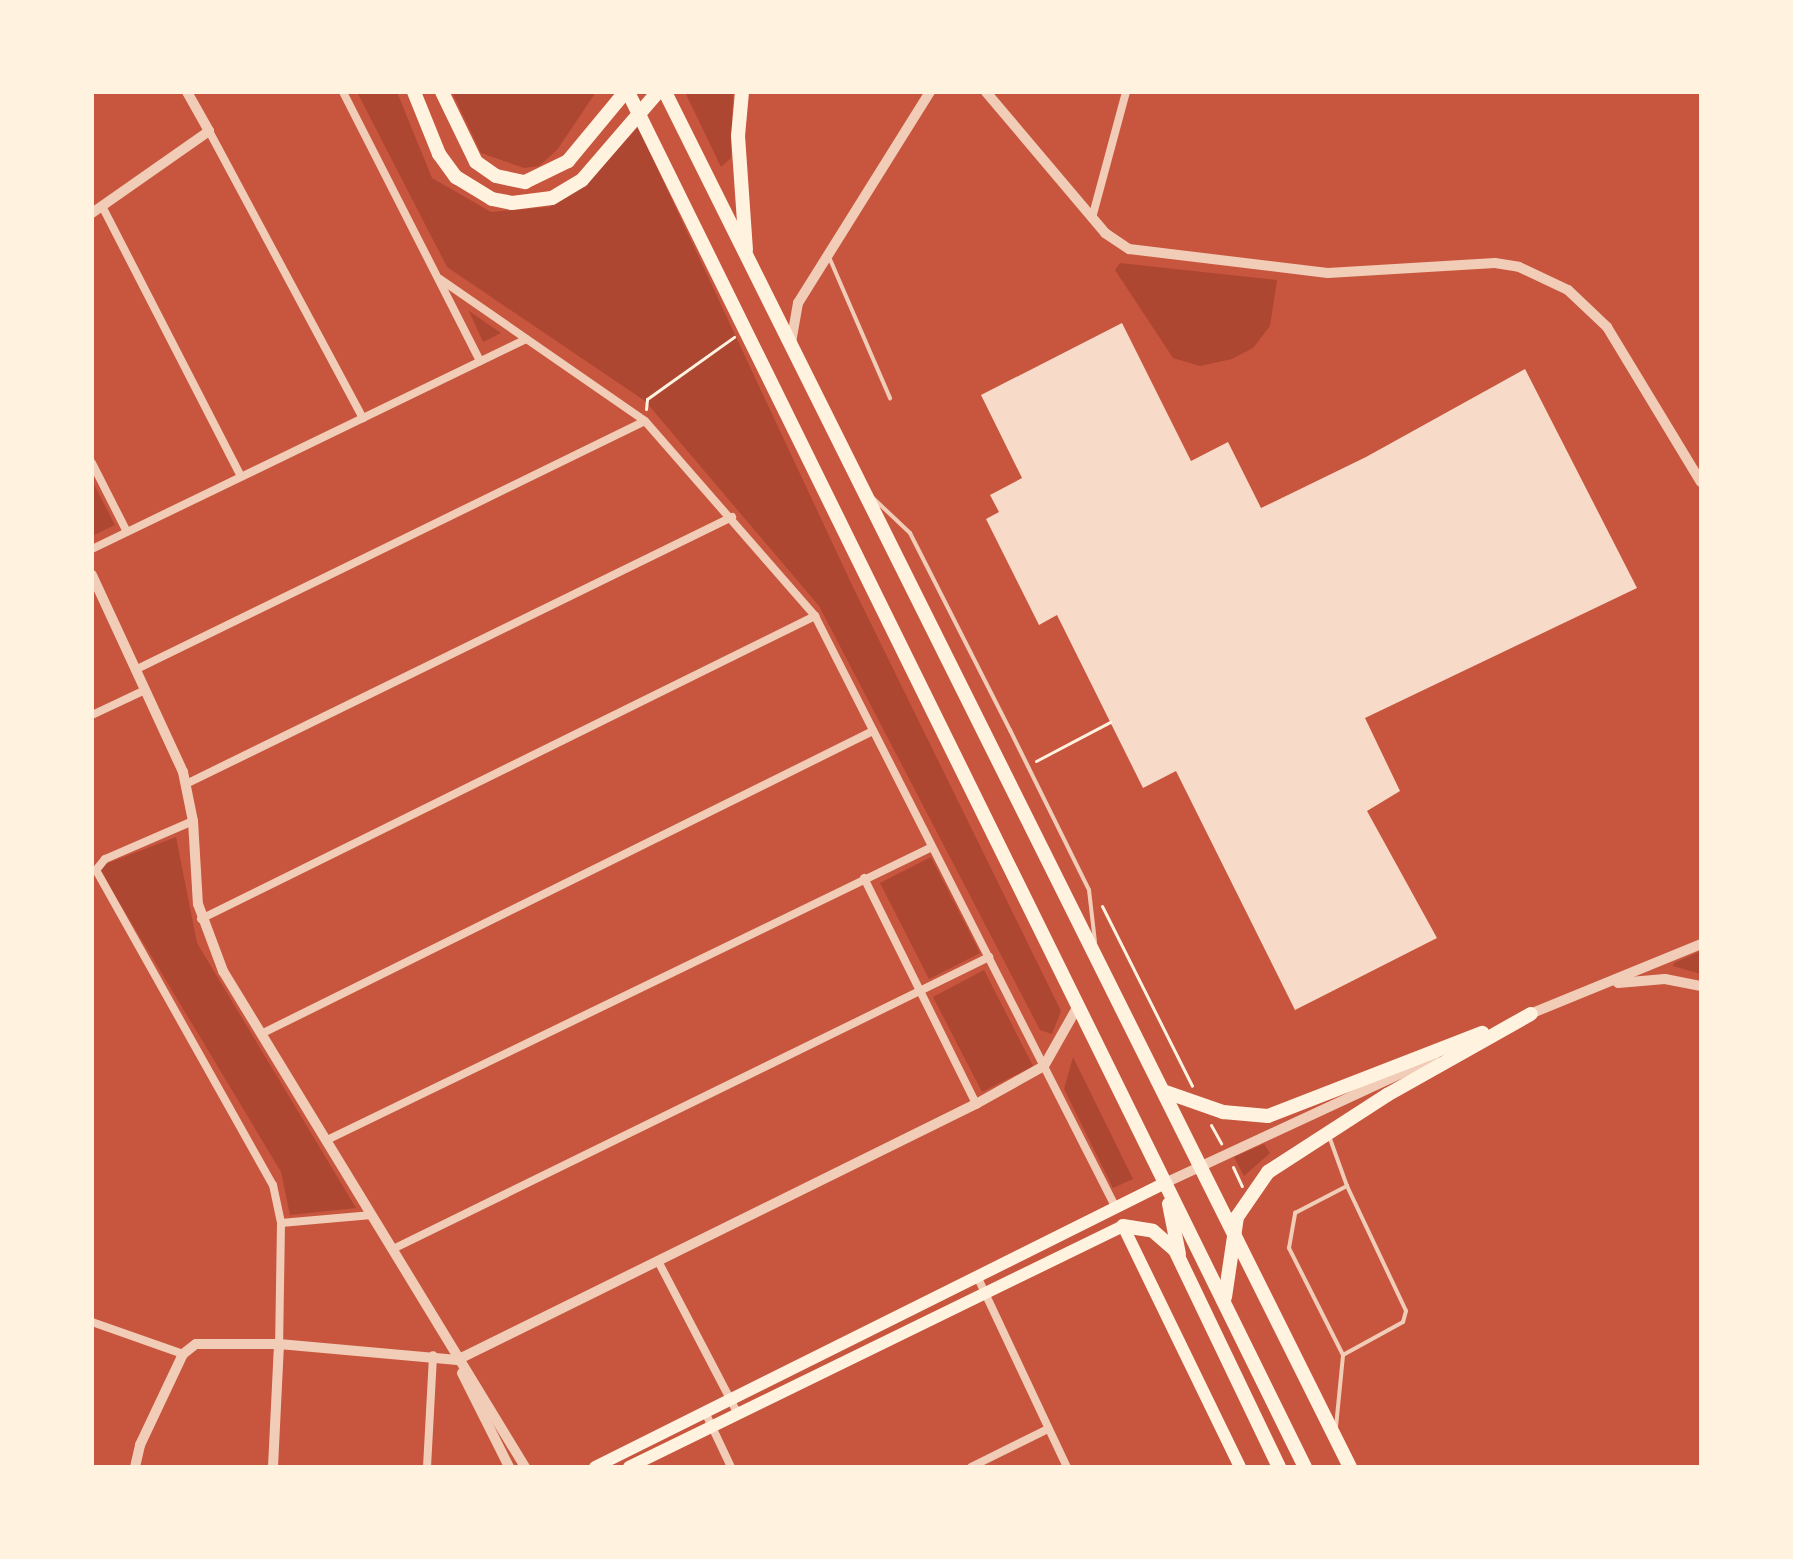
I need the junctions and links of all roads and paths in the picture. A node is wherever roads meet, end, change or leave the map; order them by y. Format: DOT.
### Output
graph roads {
  1 [pos="187,92"];
  2 [pos="343,92"];
  3 [pos="414,92"];
  4 [pos="442,92"];
  5 [pos="626,92"];
  6 [pos="658,92"];
  7 [pos="665,92"];
  8 [pos="742,92"];
  9 [pos="930,92"];
  10 [pos="986,92"];
  11 [pos="1126,92"];
  12 [pos="209,131"];
  13 [pos="102,206"];
  14 [pos="92,213"];
  15 [pos="1092,218"];
  16 [pos="827,253"];
  17 [pos="747,258"];
  18 [pos="440,279"];
  19 [pos="745,329"];
  20 [pos="526,339"];
  21 [pos="791,347"];
  22 [pos="480,361"];
  23 [pos="890,398"];
  24 [pos="363,418"];
  25 [pos="645,421"];
  26 [pos="92,463"];
  27 [pos="241,476"];
  28 [pos="1701,482"];
  29 [pos="860,490"];
  30 [pos="732,517"];
  31 [pos="127,532"];
  32 [pos="92,549"];
  33 [pos="92,575"];
  34 [pos="815,616"];
  35 [pos="137,669"];
  36 [pos="145,690"];
  37 [pos="92,715"];
  38 [pos="1110,722"];
  39 [pos="873,731"];
  40 [pos="1033,763"];
  41 [pos="186,784"];
  42 [pos="193,821"];
  43 [pos="932,847"];
  44 [pos="864,878"];
  45 [pos="201,919"];
  46 [pos="1701,944"];
  47 [pos="989,957"];
  48 [pos="1096,960"];
  49 [pos="1701,986"];
  50 [pos="1596,987"];
  51 [pos="920,992"];
  52 [pos="1078,1006"];
  53 [pos="1531,1014"];
  54 [pos="261,1034"];
  55 [pos="1044,1066"];
  56 [pos="1163,1091"];
  57 [pos="976,1104"];
  58 [pos="1327,1132"];
  59 [pos="327,1140"];
  60 [pos="1201,1165"];
  61 [pos="1165,1183"];
  62 [pos="1347,1186"];
  63 [pos="1116,1208"];
  64 [pos="372,1215"];
  65 [pos="281,1223"];
  66 [pos="1123,1226"];
  67 [pos="1233,1229"];
  68 [pos="393,1249"];
  69 [pos="1180,1259"];
  70 [pos="658,1261"];
  71 [pos="977,1276"];
  72 [pos="984,1293"];
  73 [pos="1225,1303"];
  74 [pos="92,1322"];
  75 [pos="279,1344"];
  76 [pos="183,1354"];
  77 [pos="433,1355"];
  78 [pos="1343,1355"];
  79 [pos="457,1360"];
  80 [pos="731,1399"];
  81 [pos="705,1412"];
  82 [pos="738,1414"];
  83 [pos="711,1427"];
  84 [pos="1048,1429"];
  85 [pos="1335,1437"];
  86 [pos="135,1467"];
  87 [pos="273,1467"];
  88 [pos="427,1467"];
  89 [pos="509,1467"];
  90 [pos="525,1467"];
  91 [pos="595,1467"];
  92 [pos="629,1467"];
  93 [pos="731,1467"];
  94 [pos="971,1467"];
  95 [pos="1067,1467"];
  96 [pos="1240,1467"];
  97 [pos="1279,1467"];
  98 [pos="1305,1467"];
  99 [pos="1350,1467"];
  1 -- 12 [label="street"];
  2 -- 18 [label="street"];
  3 -- 6 [label="main road"];
  4 -- 5 [label="main road"];
  5 -- 19 [label="main road"];
  7 -- 17 [label="main road"];
  8 -- 17 [label="main road"];
  9 -- 16 [label="street"];
  10 -- 15 [label="street"];
  11 -- 15 [label="street"];
  12 -- 13 [label="street"];
  12 -- 24 [label="street"];
  13 -- 14 [label="street"];
  13 -- 27 [label="street"];
  15 -- 28 [label="street"];
  16 -- 21 [label="street"];
  16 -- 23 [label="lane"];
  17 -- 21 [label="main road"];
  18 -- 20 [label="street"];
  18 -- 22 [label="street"];
  19 -- 25 [label="path"];
  19 -- 52 [label="main road"];
  20 -- 22 [label="street"];
  20 -- 25 [label="street"];
  21 -- 29 [label="main road"];
  22 -- 24 [label="street"];
  24 -- 27 [label="street"];
  25 -- 30 [label="street"];
  25 -- 35 [label="street"];
  26 -- 31 [label="street"];
  27 -- 31 [label="street"];
  29 -- 48 [label="main road"];
  29 -- 48 [label="lane"];
  30 -- 34 [label="street"];
  30 -- 41 [label="street"];
  31 -- 32 [label="street"];
  33 -- 35 [label="street"];
  34 -- 39 [label="street"];
  34 -- 45 [label="street"];
  35 -- 36 [label="street"];
  36 -- 37 [label="street"];
  36 -- 41 [label="street"];
  38 -- 40 [label="path"];
  39 -- 43 [label="street"];
  39 -- 54 [label="street"];
  41 -- 42 [label="street"];
  42 -- 45 [label="street"];
  42 -- 65 [label="street"];
  43 -- 44 [label="street"];
  43 -- 47 [label="street"];
  44 -- 51 [label="street"];
  44 -- 59 [label="street"];
  45 -- 54 [label="street"];
  46 -- 50 [label="street"];
  47 -- 51 [label="street"];
  47 -- 55 [label="street"];
  48 -- 56 [label="main road"];
  49 -- 50 [label="street"];
  50 -- 53 [label="street"];
  51 -- 57 [label="street"];
  51 -- 68 [label="street"];
  52 -- 55 [label="street"];
  52 -- 61 [label="main road"];
  53 -- 56 [label="main road"];
  53 -- 58 [label="main road"];
  53 -- 60 [label="street"];
  54 -- 59 [label="street"];
  55 -- 57 [label="street"];
  55 -- 63 [label="street"];
  56 -- 60 [label="main road"];
  57 -- 70 [label="street"];
  58 -- 62 [label="lane"];
  58 -- 67 [label="main road"];
  59 -- 64 [label="street"];
  60 -- 61 [label="street"];
  60 -- 67 [label="main road"];
  61 -- 63 [label="main road"];
  61 -- 69 [label="main road"];
  61 -- 73 [label="main road"];
  62 -- 78 [label="lane"];
  62 -- 78 [label="lane"];
  63 -- 71 [label="main road"];
  64 -- 65 [label="street"];
  64 -- 68 [label="street"];
  65 -- 75 [label="street"];
  66 -- 69 [label="main road"];
  66 -- 72 [label="main road"];
  66 -- 96 [label="main road"];
  67 -- 73 [label="main road"];
  67 -- 85 [label="main road"];
  68 -- 79 [label="street"];
  69 -- 97 [label="main road"];
  70 -- 79 [label="street"];
  70 -- 80 [label="street"];
  71 -- 72 [label="street"];
  71 -- 80 [label="main road"];
  72 -- 82 [label="main road"];
  72 -- 84 [label="street"];
  73 -- 98 [label="main road"];
  74 -- 76 [label="street"];
  75 -- 76 [label="street"];
  75 -- 77 [label="street"];
  75 -- 87 [label="street"];
  76 -- 86 [label="street"];
  77 -- 79 [label="street"];
  77 -- 88 [label="street"];
  78 -- 85 [label="lane"];
  79 -- 89 [label="street"];
  79 -- 90 [label="street"];
  80 -- 81 [label="main road"];
  80 -- 82 [label="street"];
  81 -- 83 [label="street"];
  81 -- 91 [label="main road"];
  82 -- 83 [label="main road"];
  83 -- 92 [label="main road"];
  83 -- 93 [label="street"];
  84 -- 94 [label="street"];
  84 -- 95 [label="street"];
  85 -- 99 [label="main road"];
}
